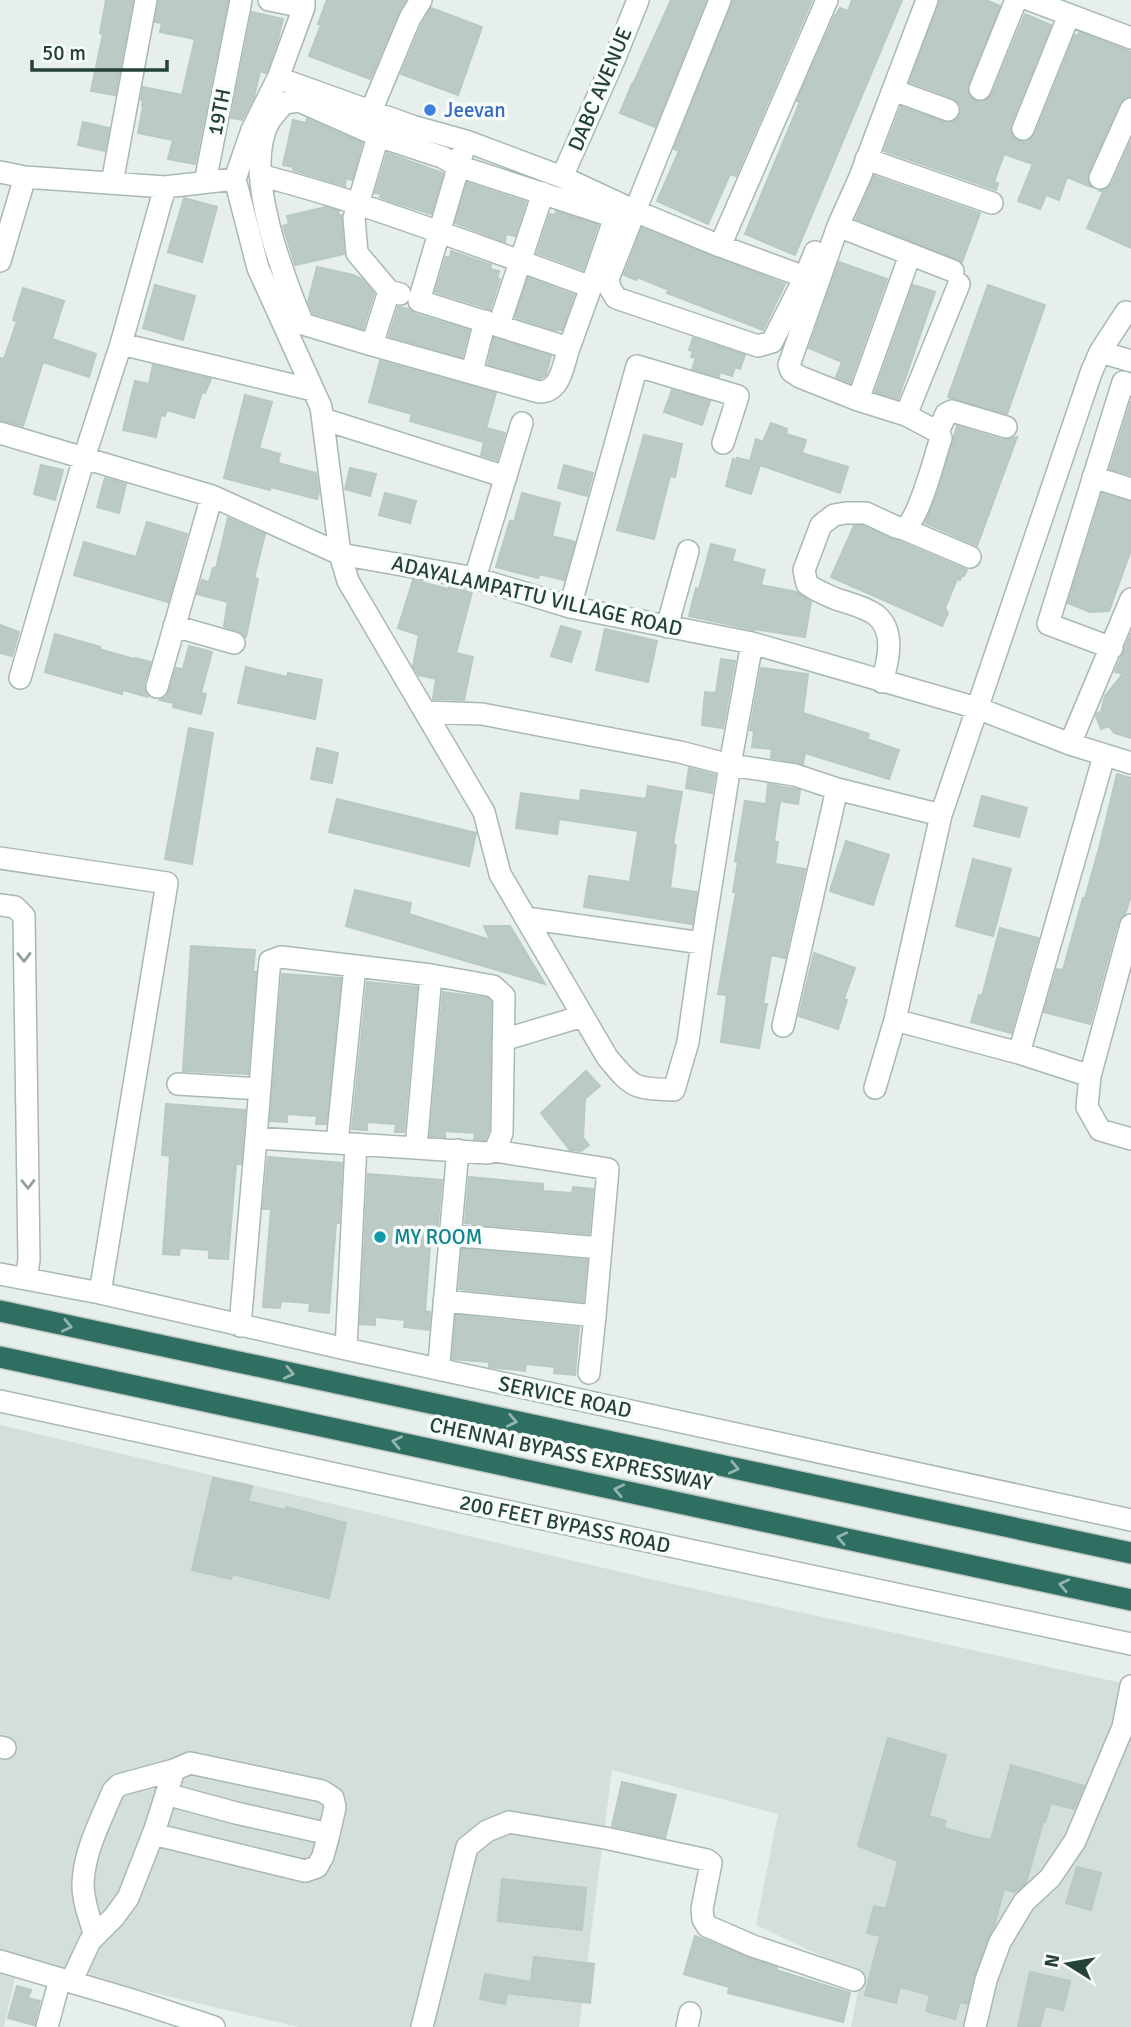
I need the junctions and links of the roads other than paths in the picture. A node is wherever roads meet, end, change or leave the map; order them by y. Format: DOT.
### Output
graph roads {
  1 [pos="146,0"];
  2 [pos="241,0"];
  3 [pos="270,0"];
  4 [pos="421,0"];
  5 [pos="638,0"];
  6 [pos="720,0"];
  7 [pos="827,0"];
  8 [pos="917,0"];
  9 [pos="927,0"];
  10 [pos="1016,0"];
  11 [pos="1030,0"];
  12 [pos="304,3"];
  13 [pos="1069,15"];
  14 [pos="1131,37"];
  15 [pos="278,78"];
  16 [pos="893,89"];
  17 [pos="980,89"];
  18 [pos="1131,109"];
  19 [pos="948,110"];
  20 [pos="371,111"];
  21 [pos="1023,129"];
  22 [pos="378,136"];
  23 [pos="466,141"];
  24 [pos="866,159"];
  25 [pos="458,166"];
  26 [pos="0,172"];
  27 [pos="260,175"];
  28 [pos="25,177"];
  29 [pos="562,177"];
  30 [pos="1100,178"];
  31 [pos="234,180"];
  32 [pos="205,182"];
  33 [pos="112,183"];
  34 [pos="165,187"];
  35 [pos="543,193"];
  36 [pos="358,203"];
  37 [pos="992,203"];
  38 [pos="635,211"];
  39 [pos="838,226"];
  40 [pos="439,233"];
  41 [pos="720,246"];
  42 [pos="0,261"];
  43 [pos="520,261"];
  44 [pos="906,266"];
  45 [pos="805,277"];
  46 [pos="591,287"];
  47 [pos="389,291"];
  48 [pos="419,301"];
  49 [pos="1126,312"];
  50 [pos="492,323"];
  51 [pos="121,344"];
  52 [pos="372,345"];
  53 [pos="569,348"];
  54 [pos="1100,352"];
  55 [pos="1131,361"];
  56 [pos="471,372"];
  57 [pos="1131,385"];
  58 [pos="313,390"];
  59 [pos="858,400"];
  60 [pos="906,415"];
  61 [pos="323,419"];
  62 [pos="522,423"];
  63 [pos="1006,427"];
  64 [pos="937,432"];
  65 [pos="0,433"];
  66 [pos="723,443"];
  67 [pos="85,458"];
  68 [pos="506,477"];
  69 [pos="1093,477"];
  70 [pos="1131,489"];
  71 [pos="212,496"];
  72 [pos="904,529"];
  73 [pos="688,551"];
  74 [pos="340,554"];
  75 [pos="970,557"];
  76 [pos="475,578"];
  77 [pos="1131,599"];
  78 [pos="570,607"];
  79 [pos="174,626"];
  80 [pos="667,627"];
  81 [pos="234,643"];
  82 [pos="752,643"];
  83 [pos="1112,648"];
  84 [pos="20,678"];
  85 [pos="882,682"];
  86 [pos="157,687"];
  87 [pos="977,708"];
  88 [pos="425,712"];
  89 [pos="1070,744"];
  90 [pos="1104,756"];
  91 [pos="1131,763"];
  92 [pos="730,765"];
  93 [pos="837,789"];
  94 [pos="941,815"];
  95 [pos="0,858"];
  96 [pos="0,905"];
  97 [pos="526,918"];
  98 [pos="1131,925"];
  99 [pos="702,943"];
  100 [pos="355,966"];
  101 [pos="431,975"];
  102 [pos="583,1016"];
  103 [pos="895,1020"];
  104 [pos="783,1026"];
  105 [pos="503,1040"];
  106 [pos="1018,1053"];
  107 [pos="1090,1076"];
  108 [pos="178,1084"];
  109 [pos="875,1088"];
  110 [pos="260,1089"];
  111 [pos="256,1138"];
  112 [pos="1131,1139"];
  113 [pos="347,1143"];
  114 [pos="416,1148"];
  115 [pos="458,1150"];
  116 [pos="495,1151"];
  117 [pos="450,1235"];
  118 [pos="601,1248"];
  119 [pos="27,1270"];
  120 [pos="0,1274"];
  121 [pos="100,1293"];
  122 [pos="444,1301"];
  123 [pos="0,1311"];
  124 [pos="595,1317"];
  125 [pos="240,1326"];
  126 [pos="346,1349"];
  127 [pos="0,1357"];
  128 [pos="439,1362"];
  129 [pos="589,1373"];
  130 [pos="0,1401"];
  131 [pos="1131,1520"];
  132 [pos="1131,1553"];
  133 [pos="1131,1600"];
  134 [pos="1131,1644"];
  135 [pos="1131,1686"];
  136 [pos="174,1770"];
  137 [pos="166,1794"];
  138 [pos="153,1833"];
  139 [pos="329,1834"];
  140 [pos="95,1936"];
  141 [pos="0,1961"];
  142 [pos="65,1980"];
  143 [pos="854,1980"];
  144 [pos="47,2027"];
  145 [pos="214,2027"];
  146 [pos="422,2027"];
  147 [pos="975,2027"];
  1 -- 33 [label="street"];
  2 -- 32 [label="street, 19TH"];
  3 -- 12 [label="street"];
  4 -- 20 [label="street"];
  5 -- 29 [label="street, DABC AVENUE"];
  6 -- 38 [label="street"];
  7 -- 41 [label="street"];
  8 -- 45 [label="street"];
  9 -- 16 [label="street"];
  10 -- 17 [label="street"];
  11 -- 13 [label="street"];
  12 -- 15 [label="street"];
  13 -- 14 [label="street"];
  13 -- 21 [label="street"];
  15 -- 20 [label="street"];
  15 -- 31 [label="street"];
  16 -- 19 [label="street"];
  16 -- 24 [label="street"];
  18 -- 30 [label="street"];
  20 -- 23 [label="street"];
  22 -- 25 [label="street"];
  22 -- 27 [label="street"];
  22 -- 36 [label="street"];
  23 -- 25 [label="street"];
  23 -- 29 [label="street"];
  24 -- 37 [label="street"];
  24 -- 39 [label="street"];
  25 -- 35 [label="street"];
  25 -- 40 [label="street"];
  26 -- 28 [label="street"];
  27 -- 36 [label="street"];
  27 -- 52 [label="street"];
  28 -- 33 [label="street"];
  28 -- 42 [label="street"];
  29 -- 38 [label="street"];
  31 -- 32 [label="street"];
  31 -- 58 [label="street"];
  32 -- 34 [label="street"];
  33 -- 34 [label="street"];
  34 -- 51 [label="street"];
  35 -- 43 [label="street"];
  35 -- 46 [label="street"];
  36 -- 40 [label="street"];
  36 -- 47 [label="street"];
  38 -- 41 [label="street"];
  38 -- 45 [label="street"];
  39 -- 59 [label="street"];
  39 -- 60 [label="street"];
  40 -- 43 [label="street"];
  40 -- 48 [label="street"];
  41 -- 45 [label="street"];
  43 -- 46 [label="street"];
  43 -- 50 [label="street"];
  44 -- 59 [label="street"];
  46 -- 53 [label="street"];
  47 -- 48 [label="street"];
  47 -- 52 [label="street"];
  48 -- 50 [label="street"];
  49 -- 54 [label="street"];
  50 -- 53 [label="street"];
  50 -- 56 [label="street"];
  51 -- 58 [label="street"];
  51 -- 67 [label="street"];
  52 -- 56 [label="street"];
  53 -- 56 [label="street"];
  54 -- 55 [label="street"];
  54 -- 87 [label="street"];
  57 -- 69 [label="street"];
  58 -- 61 [label="street"];
  59 -- 60 [label="street"];
  60 -- 64 [label="street"];
  61 -- 68 [label="street"];
  61 -- 74 [label="street"];
  62 -- 68 [label="street"];
  63 -- 64 [label="street"];
  64 -- 72 [label="street"];
  65 -- 67 [label="street, ADAYALAMPATTU VILLAGE ROAD"];
  66 -- 78 [label="street"];
  67 -- 71 [label="street, ADAYALAMPATTU VILLAGE ROAD"];
  67 -- 84 [label="street"];
  68 -- 76 [label="street"];
  69 -- 70 [label="street"];
  69 -- 83 [label="street"];
  71 -- 74 [label="street, ADAYALAMPATTU VILLAGE ROAD"];
  71 -- 79 [label="street"];
  72 -- 75 [label="street"];
  72 -- 85 [label="street"];
  73 -- 80 [label="street"];
  74 -- 76 [label="street, ADAYALAMPATTU VILLAGE ROAD"];
  74 -- 88 [label="street"];
  76 -- 78 [label="street, ADAYALAMPATTU VILLAGE ROAD"];
  77 -- 83 [label="street"];
  78 -- 80 [label="street, ADAYALAMPATTU VILLAGE ROAD"];
  79 -- 81 [label="street"];
  79 -- 86 [label="street"];
  80 -- 82 [label="street, ADAYALAMPATTU VILLAGE ROAD"];
  82 -- 85 [label="street, ADAYALAMPATTU VILLAGE ROAD"];
  82 -- 92 [label="street"];
  83 -- 89 [label="street"];
  85 -- 87 [label="street, ADAYALAMPATTU VILLAGE ROAD"];
  87 -- 89 [label="street, ADAYALAMPATTU VILLAGE ROAD"];
  87 -- 94 [label="street"];
  88 -- 92 [label="street"];
  88 -- 97 [label="street"];
  89 -- 90 [label="street, ADAYALAMPATTU VILLAGE ROAD"];
  90 -- 91 [label="street, ADAYALAMPATTU VILLAGE ROAD"];
  90 -- 106 [label="street"];
  92 -- 93 [label="street"];
  92 -- 99 [label="street"];
  93 -- 94 [label="street"];
  93 -- 104 [label="street"];
  94 -- 103 [label="street"];
  95 -- 121 [label="street"];
  96 -- 119 [label="street, one-way"];
  97 -- 99 [label="street"];
  97 -- 102 [label="street"];
  98 -- 107 [label="street"];
  99 -- 102 [label="street"];
  100 -- 101 [label="street"];
  100 -- 110 [label="street"];
  100 -- 113 [label="street"];
  101 -- 105 [label="street"];
  101 -- 114 [label="street"];
  102 -- 105 [label="street"];
  103 -- 106 [label="street"];
  103 -- 109 [label="street"];
  105 -- 116 [label="street"];
  106 -- 107 [label="street"];
  107 -- 112 [label="street"];
  108 -- 110 [label="street"];
  110 -- 111 [label="street"];
  111 -- 113 [label="street"];
  111 -- 125 [label="street"];
  113 -- 114 [label="street"];
  113 -- 126 [label="street"];
  114 -- 115 [label="street"];
  115 -- 116 [label="street"];
  115 -- 117 [label="street"];
  116 -- 118 [label="street"];
  117 -- 118 [label="street"];
  117 -- 122 [label="street"];
  118 -- 124 [label="street"];
  119 -- 120 [label="street, SERVICE ROAD"];
  119 -- 121 [label="street, SERVICE ROAD"];
  121 -- 125 [label="street, SERVICE ROAD"];
  122 -- 124 [label="street"];
  122 -- 128 [label="street"];
  123 -- 132 [label="highway, CHENNAI BYPASS EXPRESSWAY, one-way"];
  124 -- 129 [label="street"];
  125 -- 126 [label="street, SERVICE ROAD"];
  126 -- 131 [label="street, SERVICE ROAD"];
  133 -- 127 [label="highway, CHENNAI BYPASS EXPRESSWAY, one-way"];
  130 -- 134 [label="street, 200 FEET BYPASS ROAD"];
  135 -- 147 [label="street"];
  136 -- 137 [label="street"];
  136 -- 139 [label="street"];
  136 -- 140 [label="street"];
  137 -- 138 [label="street"];
  137 -- 139 [label="street"];
  138 -- 139 [label="street"];
  138 -- 140 [label="street"];
  140 -- 142 [label="street"];
  141 -- 142 [label="street"];
  142 -- 144 [label="street"];
  142 -- 145 [label="street"];
  143 -- 146 [label="street"];
}
